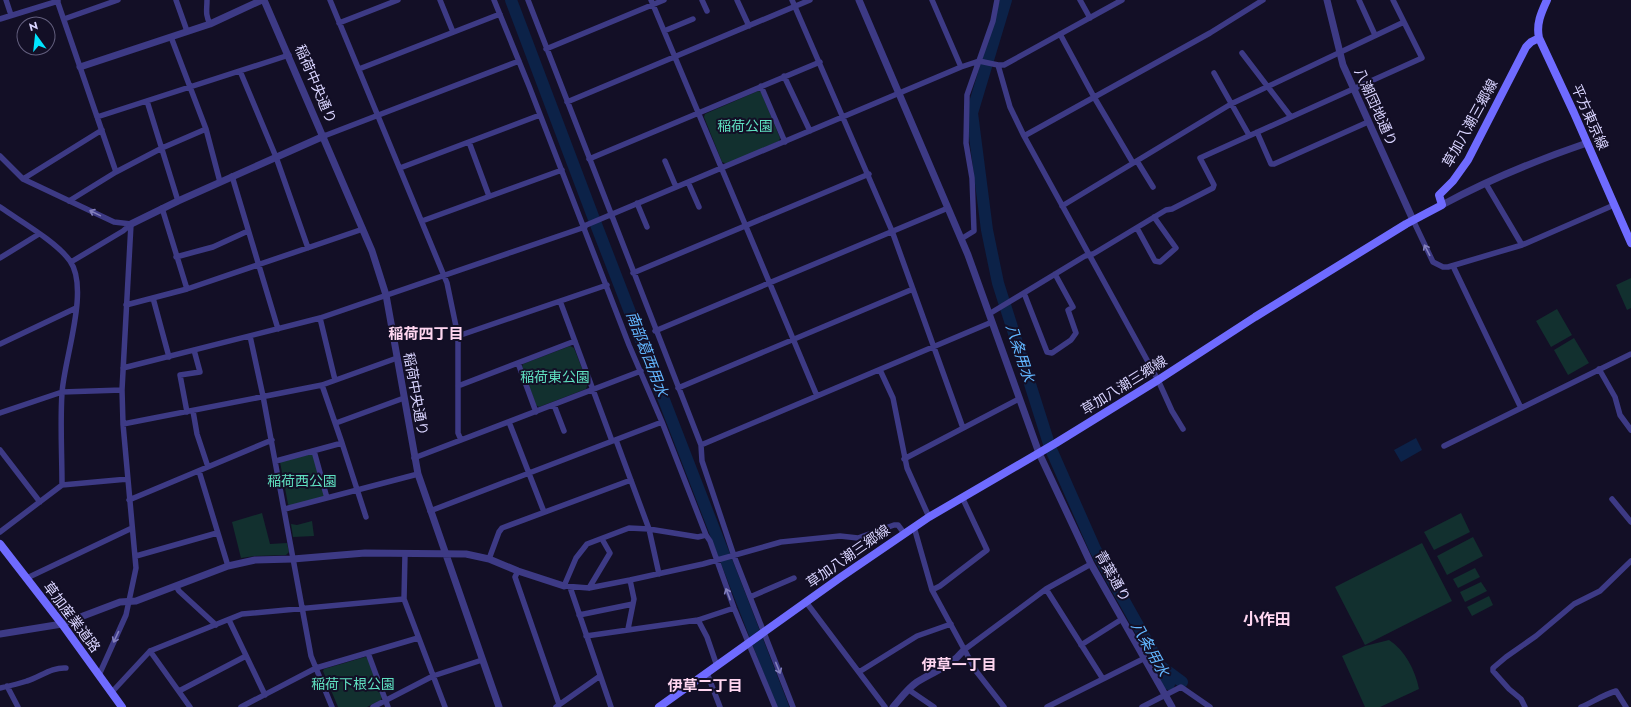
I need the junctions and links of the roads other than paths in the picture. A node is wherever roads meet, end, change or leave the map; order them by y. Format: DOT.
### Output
graph roads {
  1 [pos="6,0"];
  2 [pos="58,0"];
  3 [pos="118,0"];
  4 [pos="176,0"];
  5 [pos="206,0"];
  6 [pos="263,0"];
  7 [pos="330,0"];
  8 [pos="398,0"];
  9 [pos="440,0"];
  10 [pos="494,0"];
  11 [pos="528,0"];
  12 [pos="664,0"];
  13 [pos="702,0"];
  14 [pos="738,0"];
  15 [pos="792,0"];
  16 [pos="810,0"];
  17 [pos="859,0"];
  18 [pos="932,0"];
  19 [pos="997,0"];
  20 [pos="1080,0"];
  21 [pos="1122,0"];
  22 [pos="1263,0"];
  23 [pos="1327,0"];
  24 [pos="1359,0"];
  25 [pos="1393,0"];
  26 [pos="1547,0"];
  27 [pos="652,2"];
  28 [pos="795,6"];
  29 [pos="706,11"];
  30 [pos="500,14"];
  31 [pos="11,15"];
  32 [pos="693,18"];
  33 [pos="1090,18"];
  34 [pos="0,19"];
  35 [pos="64,20"];
  36 [pos="1404,22"];
  37 [pos="339,23"];
  38 [pos="210,24"];
  39 [pos="749,26"];
  40 [pos="187,31"];
  41 [pos="664,31"];
  42 [pos="453,32"];
  43 [pos="1060,34"];
  44 [pos="1375,35"];
  45 [pos="171,37"];
  46 [pos="1539,38"];
  47 [pos="546,49"];
  48 [pos="1340,52"];
  49 [pos="1242,53"];
  50 [pos="289,55"];
  51 [pos="675,57"];
  52 [pos="519,61"];
  53 [pos="979,61"];
  54 [pos="820,62"];
  55 [pos="998,65"];
  56 [pos="80,67"];
  57 [pos="961,67"];
  58 [pos="359,69"];
  59 [pos="240,71"];
  60 [pos="1214,74"];
  61 [pos="784,76"];
  62 [pos="1268,85"];
  63 [pos="190,86"];
  64 [pos="762,86"];
  65 [pos="1354,89"];
  66 [pos="900,93"];
  67 [pos="1094,97"];
  68 [pos="147,101"];
  69 [pos="567,102"];
  70 [pos="1231,104"];
  71 [pos="698,112"];
  72 [pos="540,115"];
  73 [pos="378,116"];
  74 [pos="97,117"];
  75 [pos="844,117"];
  76 [pos="1291,117"];
  77 [pos="1368,122"];
  78 [pos="206,129"];
  79 [pos="102,130"];
  80 [pos="810,131"];
  81 [pos="1256,132"];
  82 [pos="1249,135"];
  83 [pos="324,136"];
  84 [pos="1024,136"];
  85 [pos="469,142"];
  86 [pos="785,142"];
  87 [pos="1587,143"];
  88 [pos="162,148"];
  89 [pos="0,156"];
  90 [pos="276,157"];
  91 [pos="589,159"];
  92 [pos="665,161"];
  93 [pos="1135,162"];
  94 [pos="400,168"];
  95 [pos="722,168"];
  96 [pos="562,170"];
  97 [pos="116,172"];
  98 [pos="869,174"];
  99 [pos="232,176"];
  100 [pos="23,179"];
  101 [pos="220,182"];
  102 [pos="688,182"];
  103 [pos="1486,184"];
  104 [pos="676,187"];
  105 [pos="1153,187"];
  106 [pos="489,196"];
  107 [pos="178,200"];
  108 [pos="70,201"];
  109 [pos="637,203"];
  110 [pos="1442,205"];
  111 [pos="1614,205"];
  112 [pos="1062,206"];
  113 [pos="0,207"];
  114 [pos="698,207"];
  115 [pos="162,208"];
  116 [pos="948,208"];
  117 [pos="610,214"];
  118 [pos="1154,217"];
  119 [pos="1413,220"];
  120 [pos="422,221"];
  121 [pos="131,224"];
  122 [pos="745,226"];
  123 [pos="584,227"];
  124 [pos="647,227"];
  125 [pos="1137,228"];
  126 [pos="363,229"];
  127 [pos="248,231"];
  128 [pos="892,231"];
  129 [pos="39,234"];
  130 [pos="962,239"];
  131 [pos="1631,243"];
  132 [pos="1522,245"];
  133 [pos="308,248"];
  134 [pos="1089,255"];
  135 [pos="176,257"];
  136 [pos="0,258"];
  137 [pos="71,262"];
  138 [pos="259,265"];
  139 [pos="1453,266"];
  140 [pos="633,273"];
  141 [pos="1055,274"];
  142 [pos="444,276"];
  143 [pos="770,283"];
  144 [pos="607,285"];
  145 [pos="187,289"];
  146 [pos="913,289"];
  147 [pos="1024,293"];
  148 [pos="386,295"];
  149 [pos="153,298"];
  150 [pos="560,301"];
  151 [pos="126,306"];
  152 [pos="76,308"];
  153 [pos="989,314"];
  154 [pos="320,318"];
  155 [pos="992,322"];
  156 [pos="278,329"];
  157 [pos="655,330"];
  158 [pos="250,336"];
  159 [pos="458,336"];
  160 [pos="793,340"];
  161 [pos="575,341"];
  162 [pos="0,344"];
  163 [pos="934,347"];
  164 [pos="194,350"];
  165 [pos="1631,354"];
  166 [pos="168,357"];
  167 [pos="397,358"];
  168 [pos="518,363"];
  169 [pos="123,368"];
  170 [pos="880,370"];
  171 [pos="1599,370"];
  172 [pos="641,371"];
  173 [pos="335,380"];
  174 [pos="1158,380"];
  175 [pos="322,385"];
  176 [pos="458,386"];
  177 [pos="678,388"];
  178 [pos="122,390"];
  179 [pos="593,390"];
  180 [pos="62,392"];
  181 [pos="263,396"];
  182 [pos="817,396"];
  183 [pos="404,398"];
  184 [pos="1019,399"];
  185 [pos="554,405"];
  186 [pos="1521,408"];
  187 [pos="190,411"];
  188 [pos="536,412"];
  189 [pos="0,413"];
  190 [pos="509,422"];
  191 [pos="662,422"];
  192 [pos="336,423"];
  193 [pos="123,424"];
  194 [pos="963,428"];
  195 [pos="1183,429"];
  196 [pos="1631,430"];
  197 [pos="564,431"];
  198 [pos="272,440"];
  199 [pos="461,440"];
  200 [pos="614,440"];
  201 [pos="342,443"];
  202 [pos="701,445"];
  203 [pos="1444,446"];
  204 [pos="0,450"];
  205 [pos="314,451"];
  206 [pos="1039,453"];
  207 [pos="414,458"];
  208 [pos="904,458"];
  209 [pos="276,461"];
  210 [pos="208,467"];
  211 [pos="199,472"];
  212 [pos="529,473"];
  213 [pos="418,474"];
  214 [pos="128,479"];
  215 [pos="631,480"];
  216 [pos="62,484"];
  217 [pos="358,490"];
  218 [pos="962,497"];
  219 [pos="327,498"];
  220 [pos="1612,499"];
  221 [pos="129,500"];
  222 [pos="40,502"];
  223 [pos="285,509"];
  224 [pos="430,511"];
  225 [pos="544,512"];
  226 [pos="366,517"];
  227 [pos="929,517"];
  228 [pos="1631,522"];
  229 [pos="914,526"];
  230 [pos="132,528"];
  231 [pos="649,529"];
  232 [pos="0,532"];
  233 [pos="217,533"];
  234 [pos="904,533"];
  235 [pos="706,535"];
  236 [pos="602,539"];
  237 [pos="0,544"];
  238 [pos="404,554"];
  239 [pos="445,554"];
  240 [pos="136,556"];
  241 [pos="732,556"];
  242 [pos="293,559"];
  243 [pos="489,559"];
  244 [pos="718,560"];
  245 [pos="1631,561"];
  246 [pos="1091,564"];
  247 [pos="228,566"];
  248 [pos="518,571"];
  249 [pos="658,574"];
  250 [pos="27,578"];
  251 [pos="794,578"];
  252 [pos="630,580"];
  253 [pos="176,586"];
  254 [pos="567,587"];
  255 [pos="589,588"];
  256 [pos="1046,589"];
  257 [pos="932,590"];
  258 [pos="750,597"];
  259 [pos="404,599"];
  260 [pos="130,601"];
  261 [pos="806,602"];
  262 [pos="633,604"];
  263 [pos="734,608"];
  264 [pos="303,609"];
  265 [pos="579,615"];
  266 [pos="1122,619"];
  267 [pos="229,620"];
  268 [pos="698,620"];
  269 [pos="62,624"];
  270 [pos="950,624"];
  271 [pos="216,626"];
  272 [pos="628,629"];
  273 [pos="762,633"];
  274 [pos="0,634"];
  275 [pos="586,636"];
  276 [pos="418,638"];
  277 [pos="750,642"];
  278 [pos="1082,645"];
  279 [pos="964,650"];
  280 [pos="150,651"];
  281 [pos="368,653"];
  282 [pos="246,656"];
  283 [pos="1145,658"];
  284 [pos="482,660"];
  285 [pos="716,666"];
  286 [pos="66,668"];
  287 [pos="316,668"];
  288 [pos="859,672"];
  289 [pos="707,673"];
  290 [pos="99,675"];
  291 [pos="433,676"];
  292 [pos="600,676"];
  293 [pos="1103,679"];
  294 [pos="7,686"];
  295 [pos="0,688"];
  296 [pos="909,690"];
  297 [pos="112,692"];
  298 [pos="179,692"];
  299 [pos="265,695"];
  300 [pos="1166,695"];
  301 [pos="386,701"];
  302 [pos="558,706"];
  303 [pos="18,707"];
  304 [pos="122,707"];
  305 [pos="190,707"];
  306 [pos="241,707"];
  307 [pos="332,707"];
  308 [pos="373,707"];
  309 [pos="388,707"];
  310 [pos="445,707"];
  311 [pos="499,707"];
  312 [pos="611,707"];
  313 [pos="659,707"];
  314 [pos="720,707"];
  315 [pos="775,707"];
  316 [pos="793,707"];
  317 [pos="885,707"];
  318 [pos="893,707"];
  319 [pos="934,707"];
  320 [pos="1004,707"];
  321 [pos="1047,707"];
  322 [pos="1142,707"];
  323 [pos="1172,707"];
  324 [pos="1210,707"];
  325 [pos="1525,707"];
  326 [pos="1581,707"];
  327 [pos="1626,707"];
  1 -- 31 [label="street"];
  2 -- 31 [label="street"];
  2 -- 35 [label="street"];
  3 -- 35 [label="street"];
  4 -- 40 [label="street"];
  5 -- 38 [label="street"];
  6 -- 38 [label="street"];
  6 -- 50 [label="street, 稲荷中央通り"];
  7 -- 37 [label="street"];
  8 -- 37 [label="street"];
  9 -- 42 [label="street"];
  10 -- 30 [label="street"];
  11 -- 47 [label="street"];
  12 -- 27 [label="street"];
  13 -- 29 [label="street"];
  14 -- 39 [label="street"];
  15 -- 28 [label="street"];
  16 -- 28 [label="street"];
  17 -- 66 [label="street, 青葉通り"];
  18 -- 57 [label="street"];
  19 -- 53 [label="street"];
  20 -- 33 [label="street"];
  21 -- 33 [label="street"];
  22 -- 67 [label="street"];
  23 -- 48 [label="street, 八潮団地通り"];
  24 -- 44 [label="street"];
  25 -- 36 [label="street"];
  26 -- 46 [label="main road, 平方東京線"];
  27 -- 41 [label="street"];
  27 -- 47 [label="street"];
  28 -- 39 [label="street"];
  28 -- 54 [label="street"];
  30 -- 42 [label="street"];
  30 -- 52 [label="street"];
  31 -- 34 [label="street"];
  32 -- 41 [label="street"];
  33 -- 43 [label="street"];
  35 -- 56 [label="street"];
  36 -- 44 [label="street"];
  36 -- 65 [label="street"];
  37 -- 58 [label="street"];
  38 -- 40 [label="street"];
  39 -- 51 [label="street"];
  40 -- 45 [label="street"];
  41 -- 51 [label="street"];
  42 -- 58 [label="street"];
  43 -- 55 [label="street"];
  43 -- 67 [label="street"];
  44 -- 48 [label="street"];
  45 -- 56 [label="street"];
  45 -- 63 [label="street"];
  46 -- 87 [label="main road, 平方東京線"];
  46 -- 110 [label="main road, 草加八潮三郷線"];
  47 -- 69 [label="street"];
  48 -- 62 [label="street"];
  48 -- 65 [label="street, 八潮団地通り"];
  49 -- 62 [label="street"];
  50 -- 59 [label="street"];
  50 -- 83 [label="street, 稲荷中央通り"];
  51 -- 69 [label="street"];
  51 -- 71 [label="street"];
  52 -- 72 [label="street"];
  52 -- 73 [label="street"];
  53 -- 55 [label="street"];
  53 -- 57 [label="street"];
  53 -- 130 [label="street"];
  54 -- 61 [label="street"];
  54 -- 75 [label="street"];
  55 -- 84 [label="street"];
  56 -- 74 [label="street"];
  57 -- 66 [label="street"];
  58 -- 73 [label="street"];
  59 -- 63 [label="street"];
  59 -- 90 [label="street"];
  60 -- 70 [label="street"];
  61 -- 64 [label="street"];
  61 -- 80 [label="street"];
  62 -- 70 [label="street"];
  62 -- 76 [label="street"];
  63 -- 68 [label="street"];
  63 -- 78 [label="street"];
  64 -- 71 [label="street"];
  64 -- 86 [label="street"];
  65 -- 76 [label="street"];
  65 -- 77 [label="street, 八潮団地通り"];
  66 -- 75 [label="street"];
  66 -- 116 [label="street, 青葉通り"];
  67 -- 84 [label="street"];
  67 -- 93 [label="street"];
  68 -- 74 [label="street"];
  68 -- 88 [label="street"];
  69 -- 91 [label="street"];
  70 -- 82 [label="street"];
  70 -- 93 [label="street"];
  71 -- 91 [label="street"];
  71 -- 95 [label="street"];
  72 -- 85 [label="street"];
  72 -- 96 [label="street"];
  73 -- 83 [label="street"];
  73 -- 94 [label="street"];
  74 -- 79 [label="street"];
  75 -- 80 [label="street"];
  75 -- 98 [label="street"];
  76 -- 81 [label="street"];
  77 -- 81 [label="street"];
  77 -- 119 [label="street, 八潮団地通り"];
  78 -- 88 [label="street"];
  78 -- 101 [label="street"];
  79 -- 97 [label="street"];
  79 -- 100 [label="street"];
  80 -- 86 [label="street"];
  81 -- 82 [label="street"];
  82 -- 118 [label="street"];
  83 -- 90 [label="street"];
  83 -- 126 [label="street, 稲荷中央通り"];
  84 -- 112 [label="street"];
  85 -- 94 [label="street"];
  85 -- 106 [label="street"];
  86 -- 95 [label="street"];
  87 -- 103 [label="street"];
  87 -- 111 [label="main road, 平方東京線"];
  88 -- 97 [label="street"];
  88 -- 107 [label="street"];
  89 -- 100 [label="street"];
  90 -- 99 [label="street"];
  90 -- 133 [label="street"];
  91 -- 117 [label="street"];
  92 -- 104 [label="street"];
  93 -- 105 [label="street"];
  93 -- 112 [label="street"];
  94 -- 120 [label="street"];
  95 -- 102 [label="street"];
  95 -- 122 [label="street"];
  96 -- 106 [label="street"];
  96 -- 123 [label="street"];
  97 -- 108 [label="street"];
  98 -- 122 [label="street"];
  98 -- 128 [label="street"];
  99 -- 101 [label="street"];
  99 -- 127 [label="street"];
  100 -- 108 [label="street"];
  101 -- 107 [label="street"];
  102 -- 104 [label="street"];
  102 -- 114 [label="street"];
  103 -- 110 [label="street"];
  103 -- 132 [label="street"];
  104 -- 109 [label="street"];
  106 -- 120 [label="street"];
  107 -- 115 [label="street"];
  121 -- 108 [label="street, one-way"];
  109 -- 117 [label="street"];
  109 -- 124 [label="street"];
  110 -- 119 [label="main road, 草加八潮三郷線"];
  111 -- 131 [label="main road, 平方東京線"];
  111 -- 132 [label="street"];
  112 -- 134 [label="street"];
  113 -- 129 [label="street"];
  115 -- 121 [label="street"];
  115 -- 135 [label="street"];
  116 -- 128 [label="street"];
  116 -- 130 [label="street, 青葉通り"];
  117 -- 123 [label="street"];
  117 -- 140 [label="street"];
  118 -- 125 [label="street"];
  118 -- 125 [label="street"];
  139 -- 119 [label="street, one-way"];
  119 -- 174 [label="main road, 草加八潮三郷線"];
  120 -- 142 [label="street"];
  121 -- 137 [label="street"];
  121 -- 151 [label="street"];
  122 -- 140 [label="street"];
  122 -- 143 [label="street"];
  123 -- 142 [label="street"];
  123 -- 144 [label="street"];
  125 -- 134 [label="street"];
  126 -- 133 [label="street"];
  126 -- 148 [label="street, 稲荷中央通り"];
  127 -- 135 [label="street"];
  127 -- 138 [label="street"];
  128 -- 143 [label="street"];
  128 -- 146 [label="street"];
  129 -- 136 [label="street"];
  129 -- 137 [label="street"];
  130 -- 153 [label="street, 青葉通り"];
  132 -- 139 [label="street"];
  133 -- 138 [label="street"];
  134 -- 141 [label="street"];
  134 -- 174 [label="street"];
  135 -- 145 [label="street"];
  137 -- 152 [label="street"];
  138 -- 145 [label="street"];
  138 -- 156 [label="street"];
  139 -- 186 [label="street"];
  140 -- 157 [label="street"];
  141 -- 147 [label="street"];
  141 -- 147 [label="street"];
  142 -- 148 [label="street"];
  142 -- 159 [label="street"];
  143 -- 157 [label="street"];
  143 -- 160 [label="street"];
  144 -- 150 [label="street"];
  144 -- 172 [label="street"];
  145 -- 149 [label="street"];
  146 -- 160 [label="street"];
  146 -- 163 [label="street"];
  147 -- 153 [label="street"];
  148 -- 154 [label="street"];
  148 -- 167 [label="street, 稲荷中央通り"];
  149 -- 151 [label="street"];
  149 -- 166 [label="street"];
  150 -- 159 [label="street"];
  150 -- 161 [label="street"];
  151 -- 169 [label="street"];
  152 -- 162 [label="street"];
  152 -- 180 [label="street"];
  153 -- 155 [label="street, 青葉通り"];
  154 -- 156 [label="street"];
  154 -- 173 [label="street"];
  155 -- 163 [label="street"];
  155 -- 184 [label="street, 青葉通り"];
  156 -- 158 [label="street"];
  157 -- 177 [label="street"];
  158 -- 164 [label="street"];
  158 -- 181 [label="street"];
  159 -- 176 [label="street"];
  160 -- 177 [label="street"];
  160 -- 182 [label="street"];
  161 -- 168 [label="street"];
  161 -- 179 [label="street"];
  163 -- 170 [label="street"];
  163 -- 194 [label="street"];
  164 -- 166 [label="street"];
  164 -- 187 [label="street"];
  165 -- 171 [label="street"];
  166 -- 169 [label="street"];
  167 -- 173 [label="street"];
  167 -- 183 [label="street, 稲荷中央通り"];
  168 -- 176 [label="street"];
  168 -- 188 [label="street"];
  169 -- 178 [label="street"];
  170 -- 182 [label="street"];
  170 -- 208 [label="street"];
  171 -- 186 [label="street"];
  171 -- 196 [label="street"];
  172 -- 179 [label="street"];
  172 -- 191 [label="street"];
  173 -- 175 [label="street"];
  174 -- 195 [label="street"];
  174 -- 206 [label="main road, 草加八潮三郷線"];
  175 -- 181 [label="street"];
  175 -- 192 [label="street"];
  176 -- 199 [label="street"];
  177 -- 202 [label="street"];
  178 -- 180 [label="street"];
  178 -- 193 [label="street"];
  179 -- 185 [label="street"];
  179 -- 200 [label="street"];
  180 -- 189 [label="street"];
  180 -- 216 [label="street"];
  181 -- 187 [label="street"];
  181 -- 198 [label="street"];
  182 -- 202 [label="street"];
  183 -- 192 [label="street"];
  183 -- 207 [label="street, 稲荷中央通り"];
  184 -- 194 [label="street"];
  184 -- 206 [label="street, 青葉通り"];
  185 -- 188 [label="street"];
  185 -- 197 [label="street"];
  186 -- 203 [label="street"];
  187 -- 193 [label="street"];
  187 -- 210 [label="street"];
  188 -- 190 [label="street"];
  190 -- 199 [label="street"];
  190 -- 212 [label="street"];
  191 -- 200 [label="street"];
  191 -- 235 [label="street"];
  192 -- 201 [label="street"];
  193 -- 214 [label="street"];
  194 -- 208 [label="street"];
  198 -- 209 [label="street"];
  198 -- 210 [label="street"];
  199 -- 207 [label="street"];
  200 -- 212 [label="street"];
  200 -- 215 [label="street"];
  201 -- 205 [label="street"];
  201 -- 217 [label="street"];
  202 -- 241 [label="street"];
  204 -- 222 [label="street"];
  205 -- 209 [label="street"];
  205 -- 219 [label="street"];
  206 -- 218 [label="main road, 草加八潮三郷線"];
  206 -- 246 [label="street, 青葉通り"];
  207 -- 213 [label="street, 稲荷中央通り"];
  208 -- 227 [label="street"];
  209 -- 223 [label="street"];
  210 -- 211 [label="street"];
  211 -- 221 [label="street"];
  211 -- 233 [label="street"];
  212 -- 224 [label="street"];
  212 -- 225 [label="street"];
  213 -- 217 [label="street"];
  213 -- 224 [label="street, 稲荷中央通り"];
  214 -- 216 [label="street"];
  214 -- 221 [label="street"];
  215 -- 225 [label="street"];
  215 -- 231 [label="street"];
  216 -- 222 [label="street"];
  217 -- 219 [label="street"];
  217 -- 226 [label="street"];
  218 -- 227 [label="main road, 草加八潮三郷線"];
  218 -- 257 [label="street"];
  219 -- 223 [label="street"];
  220 -- 228 [label="street"];
  221 -- 230 [label="street"];
  222 -- 232 [label="street"];
  223 -- 242 [label="street"];
  224 -- 239 [label="street, 稲荷中央通り"];
  225 -- 243 [label="street"];
  227 -- 229 [label="main road, 草加八潮三郷線"];
  229 -- 234 [label="main road, 草加八潮三郷線"];
  229 -- 257 [label="street"];
  230 -- 240 [label="street"];
  230 -- 250 [label="street"];
  231 -- 235 [label="street"];
  231 -- 236 [label="street"];
  231 -- 249 [label="street"];
  233 -- 240 [label="street"];
  233 -- 247 [label="street"];
  234 -- 241 [label="street"];
  234 -- 261 [label="main road, 草加八潮三郷線"];
  235 -- 244 [label="street"];
  236 -- 254 [label="street"];
  236 -- 255 [label="street"];
  237 -- 250 [label="main road, 草加産業道路"];
  238 -- 239 [label="street"];
  238 -- 242 [label="street"];
  238 -- 259 [label="street"];
  239 -- 243 [label="street"];
  239 -- 284 [label="street, 稲荷中央通り"];
  240 -- 260 [label="street"];
  241 -- 244 [label="street"];
  241 -- 258 [label="street"];
  242 -- 247 [label="street"];
  242 -- 264 [label="street"];
  243 -- 248 [label="street"];
  244 -- 249 [label="street"];
  263 -- 244 [label="street, one-way"];
  245 -- 325 [label="street"];
  246 -- 256 [label="street"];
  246 -- 266 [label="street, 青葉通り"];
  247 -- 253 [label="street"];
  248 -- 254 [label="street"];
  248 -- 302 [label="street"];
  249 -- 252 [label="street"];
  250 -- 269 [label="main road, 草加産業道路"];
  251 -- 258 [label="street"];
  252 -- 255 [label="street"];
  252 -- 262 [label="street"];
  253 -- 260 [label="street"];
  253 -- 271 [label="street"];
  254 -- 255 [label="street"];
  254 -- 265 [label="street"];
  256 -- 278 [label="street"];
  256 -- 279 [label="street"];
  257 -- 270 [label="street"];
  258 -- 273 [label="street"];
  259 -- 264 [label="street"];
  259 -- 276 [label="street"];
  260 -- 269 [label="street"];
  260 -- 290 [label="street, one-way"];
  261 -- 273 [label="main road, 草加八潮三郷線"];
  261 -- 288 [label="street"];
  262 -- 265 [label="street"];
  262 -- 272 [label="street"];
  263 -- 268 [label="street"];
  263 -- 277 [label="street"];
  264 -- 267 [label="street"];
  264 -- 287 [label="street"];
  265 -- 275 [label="street"];
  266 -- 278 [label="street"];
  266 -- 283 [label="street, 青葉通り"];
  267 -- 271 [label="street"];
  267 -- 282 [label="street"];
  268 -- 272 [label="street"];
  268 -- 285 [label="street"];
  269 -- 274 [label="street"];
  269 -- 290 [label="main road, 草加産業道路"];
  270 -- 279 [label="street"];
  270 -- 288 [label="street"];
  271 -- 280 [label="street"];
  272 -- 275 [label="street"];
  273 -- 277 [label="main road, 草加八潮三郷線"];
  273 -- 316 [label="street, one-way"];
  275 -- 292 [label="street"];
  276 -- 281 [label="street"];
  276 -- 291 [label="street"];
  277 -- 285 [label="main road, 草加八潮三郷線"];
  277 -- 315 [label="street"];
  278 -- 293 [label="street"];
  279 -- 296 [label="street"];
  279 -- 320 [label="street"];
  280 -- 297 [label="street"];
  280 -- 298 [label="street"];
  281 -- 287 [label="street"];
  281 -- 301 [label="street"];
  282 -- 298 [label="street"];
  282 -- 299 [label="street"];
  283 -- 293 [label="street"];
  283 -- 300 [label="street, 青葉通り"];
  284 -- 291 [label="street"];
  284 -- 311 [label="street, 稲荷中央通り"];
  285 -- 289 [label="main road, 草加八潮三郷線"];
  286 -- 294 [label="street"];
  287 -- 299 [label="street"];
  287 -- 307 [label="street"];
  288 -- 317 [label="street"];
  289 -- 313 [label="main road, 草加八潮三郷線"];
  289 -- 314 [label="street"];
  290 -- 297 [label="main road, 草加産業道路"];
  291 -- 301 [label="street"];
  291 -- 310 [label="street"];
  292 -- 302 [label="street"];
  292 -- 312 [label="street"];
  293 -- 321 [label="street"];
  294 -- 295 [label="street"];
  294 -- 303 [label="street"];
  296 -- 318 [label="street"];
  296 -- 319 [label="street"];
  297 -- 304 [label="main road, 草加産業道路"];
  298 -- 305 [label="street"];
  299 -- 306 [label="street"];
  300 -- 322 [label="street"];
  300 -- 323 [label="street, 青葉通り"];
  300 -- 324 [label="street"];
  301 -- 308 [label="street"];
  301 -- 309 [label="street"];
  326 -- 327 [label="street"];
}
